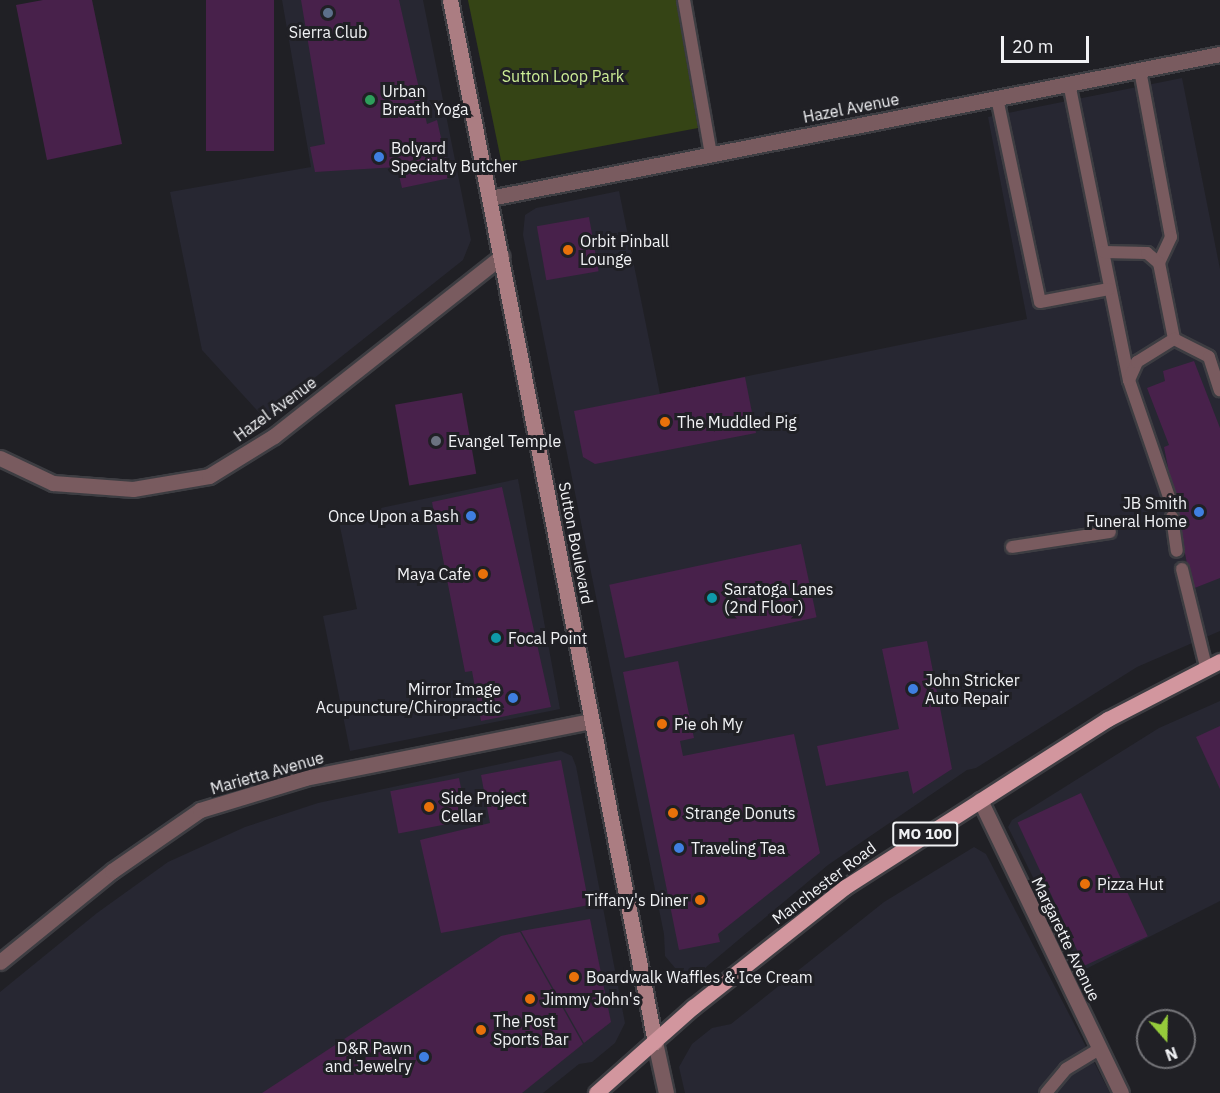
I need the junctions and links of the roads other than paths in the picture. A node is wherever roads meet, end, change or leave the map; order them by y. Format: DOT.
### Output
graph roads {
  1 [pos="450,0"];
  2 [pos="684,0"];
  3 [pos="1220,54"];
  4 [pos="1140,70"];
  5 [pos="1070,83"];
  6 [pos="997,98"];
  7 [pos="711,154"];
  8 [pos="490,198"];
  9 [pos="1104,252"];
  10 [pos="502,256"];
  11 [pos="1159,263"];
  12 [pos="1108,289"];
  13 [pos="1174,339"];
  14 [pos="1129,380"];
  15 [pos="1220,390"];
  16 [pos="0,458"];
  17 [pos="1169,497"];
  18 [pos="1172,517"];
  19 [pos="1110,532"];
  20 [pos="1012,547"];
  21 [pos="1177,551"];
  22 [pos="1182,569"];
  23 [pos="1213,664"];
  24 [pos="591,721"];
  25 [pos="980,800"];
  26 [pos="0,962"];
  27 [pos="655,1042"];
  28 [pos="1099,1049"];
  29 [pos="596,1093"];
  30 [pos="666,1093"];
  31 [pos="1046,1093"];
  32 [pos="1121,1093"];
  1 -- 8 [label="street, Sutton Boulevard"];
  2 -- 7 [label="lane"];
  3 -- 4 [label="street, Hazel Avenue"];
  4 -- 5 [label="street, Hazel Avenue"];
  4 -- 11 [label="lane"];
  5 -- 6 [label="street, Hazel Avenue"];
  5 -- 9 [label="lane"];
  6 -- 7 [label="street, Hazel Avenue"];
  6 -- 12 [label="lane"];
  7 -- 8 [label="street, Hazel Avenue"];
  8 -- 10 [label="street, Sutton Boulevard"];
  9 -- 11 [label="lane"];
  9 -- 12 [label="lane"];
  10 -- 16 [label="street, Hazel Avenue"];
  10 -- 24 [label="street, Sutton Boulevard"];
  11 -- 13 [label="lane"];
  12 -- 14 [label="lane"];
  13 -- 14 [label="lane"];
  13 -- 15 [label="lane"];
  14 -- 17 [label="lane"];
  18 -- 21 [label="lane"];
  19 -- 20 [label="lane"];
  22 -- 23 [label="lane"];
  23 -- 25 [label="main road, Manchester Road / MO 100"];
  24 -- 26 [label="street, Marietta Avenue"];
  24 -- 27 [label="street, Sutton Boulevard"];
  25 -- 27 [label="main road, Manchester Road / MO 100"];
  25 -- 28 [label="street, Margarette Avenue"];
  27 -- 29 [label="main road, Manchester Road / MO 100"];
  27 -- 30 [label="street, Sutton Boulevard"];
  28 -- 31 [label="lane"];
  28 -- 32 [label="street, Margarette Avenue"];
}
